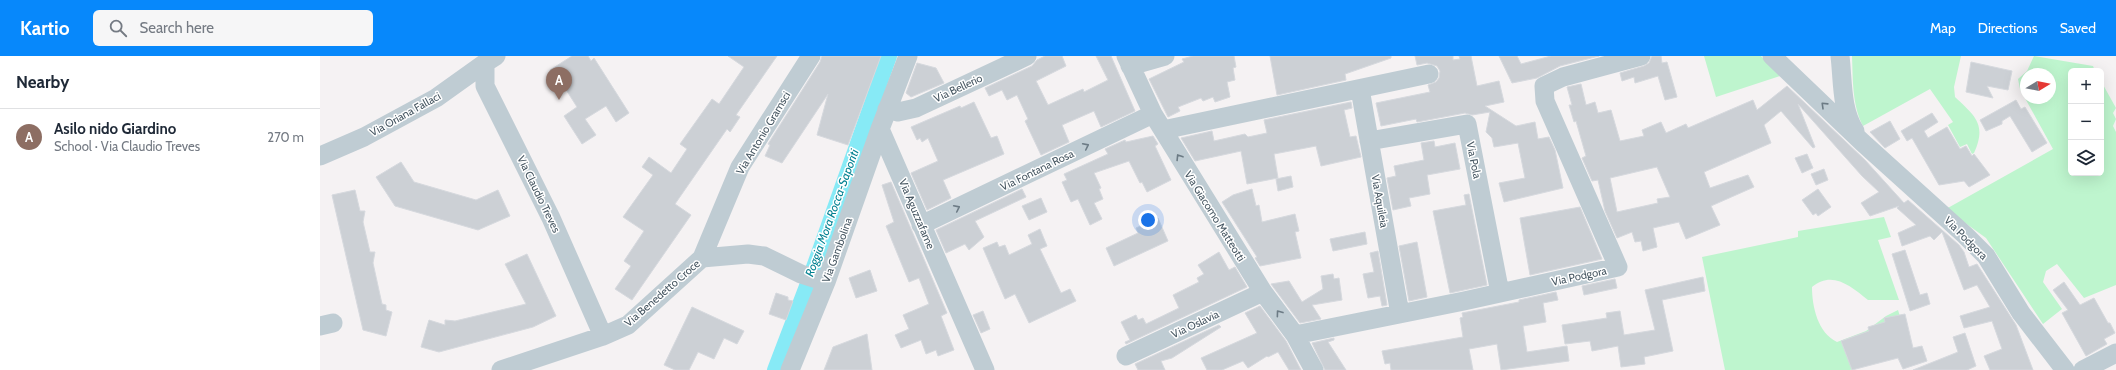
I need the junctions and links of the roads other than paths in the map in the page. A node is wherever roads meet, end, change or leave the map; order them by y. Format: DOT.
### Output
graph roads {
  1 [pos="811,56"];
  2 [pos="908,56"];
  3 [pos="1027,56"];
  4 [pos="1165,56"];
  5 [pos="1641,56"];
  6 [pos="1772,56"];
  7 [pos="1840,56"];
  8 [pos="491,59"];
  9 [pos="1128,61"];
  10 [pos="1429,74"];
  11 [pos="1360,89"];
  12 [pos="887,109"];
  13 [pos="1152,114"];
  14 [pos="880,129"];
  15 [pos="1163,130"];
  16 [pos="1369,141"];
  17 [pos="1862,142"];
  18 [pos="320,156"];
  19 [pos="921,225"];
  20 [pos="702,258"];
  21 [pos="814,278"];
  22 [pos="1263,292"];
  23 [pos="1500,293"];
  24 [pos="1400,314"];
  25 [pos="1295,335"];
  26 [pos="603,336"];
  27 [pos="2116,353"];
  28 [pos="1126,356"];
  29 [pos="501,370"];
  30 [pos="790,370"];
  31 [pos="985,370"];
  32 [pos="1314,370"];
  33 [pos="2064,370"];
  34 [pos="2083,370"];
  1 -- 20 [label="street, Via Antonio Gramsci"];
  2 -- 12 [label="street"];
  3 -- 12 [label="street, Via Bellerio"];
  4 -- 9 [label="street"];
  5 -- 23 [label="street, Via Podgora"];
  17 -- 6 [label="street, Via Podgora, one-way"];
  7 -- 17 [label="street, Via Podgora"];
  8 -- 18 [label="street, Via Oriana Fallaci"];
  8 -- 26 [label="street, Via Claudio Treves"];
  9 -- 13 [label="street, Via Giacomo Matteotti"];
  10 -- 11 [label="street"];
  11 -- 15 [label="street"];
  11 -- 16 [label="street, Via Aquileia"];
  12 -- 14 [label="street"];
  13 -- 15 [label="street, Via Giacomo Matteotti"];
  19 -- 13 [label="street, Via Fontana Rosa, one-way"];
  14 -- 19 [label="street, Via Aguzzafame"];
  14 -- 21 [label="street, Via Gambolina"];
  22 -- 15 [label="street, Via Giacomo Matteotti, one-way"];
  16 -- 23 [label="street, Via Pola"];
  16 -- 24 [label="street, Via Aquileia"];
  17 -- 33 [label="street, Via Podgora"];
  19 -- 31 [label="street, Via Aguzzafame"];
  20 -- 21 [label="street, Via Benedetto Croce"];
  20 -- 26 [label="street, Via Benedetto Croce"];
  21 -- 30 [label="street, Via Gambolina"];
  25 -- 22 [label="street, Via Giacomo Matteotti, one-way"];
  22 -- 28 [label="street, Via Oslavia"];
  23 -- 24 [label="street, Via Podgora"];
  24 -- 25 [label="street, Via Podgora"];
  25 -- 32 [label="street, Via Giacomo Matteotti"];
  26 -- 29 [label="street, Via Benedetto Croce"];
  27 -- 34 [label="street"];
}
